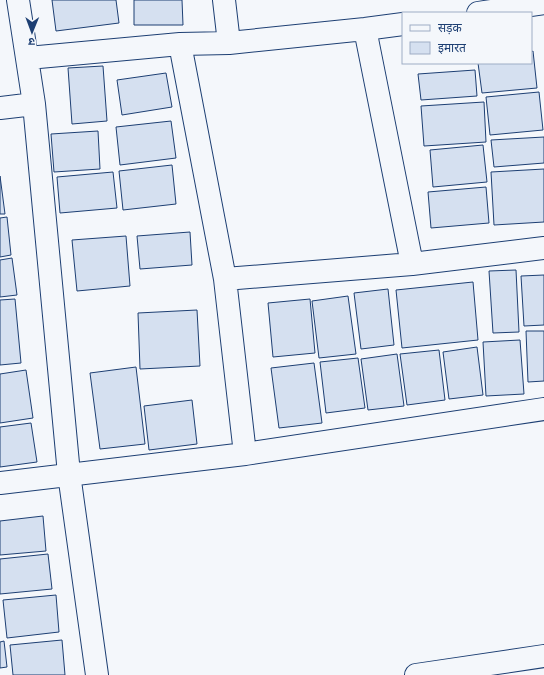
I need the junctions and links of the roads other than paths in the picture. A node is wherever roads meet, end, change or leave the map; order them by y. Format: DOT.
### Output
graph roads {
  1 [pos="18,0"];
  2 [pos="224,0"];
  3 [pos="544,3"];
  4 [pos="485,12"];
  5 [pos="402,24"];
  6 [pos="365,29"];
  7 [pos="229,43"];
  8 [pos="180,44"];
  9 [pos="28,58"];
  10 [pos="34,104"];
  11 [pos="0,108"];
  12 [pos="544,248"];
  13 [pos="412,264"];
  14 [pos="225,279"];
  15 [pos="544,409"];
  16 [pos="245,454"];
  17 [pos="69,474"];
  18 [pos="0,483"];
  19 [pos="544,656"];
  20 [pos="97,675"];
  21 [pos="416,675"];
  1 -- 9 [label="street"];
  2 -- 7 [label="street"];
  3 -- 4 [label="street"];
  5 -- 6 [label="street"];
  6 -- 7 [label="street"];
  6 -- 13 [label="street"];
  7 -- 8 [label="street"];
  8 -- 9 [label="street"];
  8 -- 14 [label="street"];
  9 -- 10 [label="street"];
  10 -- 11 [label="street"];
  10 -- 17 [label="street"];
  12 -- 13 [label="street"];
  13 -- 14 [label="street"];
  14 -- 16 [label="street"];
  15 -- 16 [label="street"];
  16 -- 17 [label="street"];
  17 -- 18 [label="street"];
  17 -- 20 [label="street"];
  19 -- 21 [label="street"];
}
